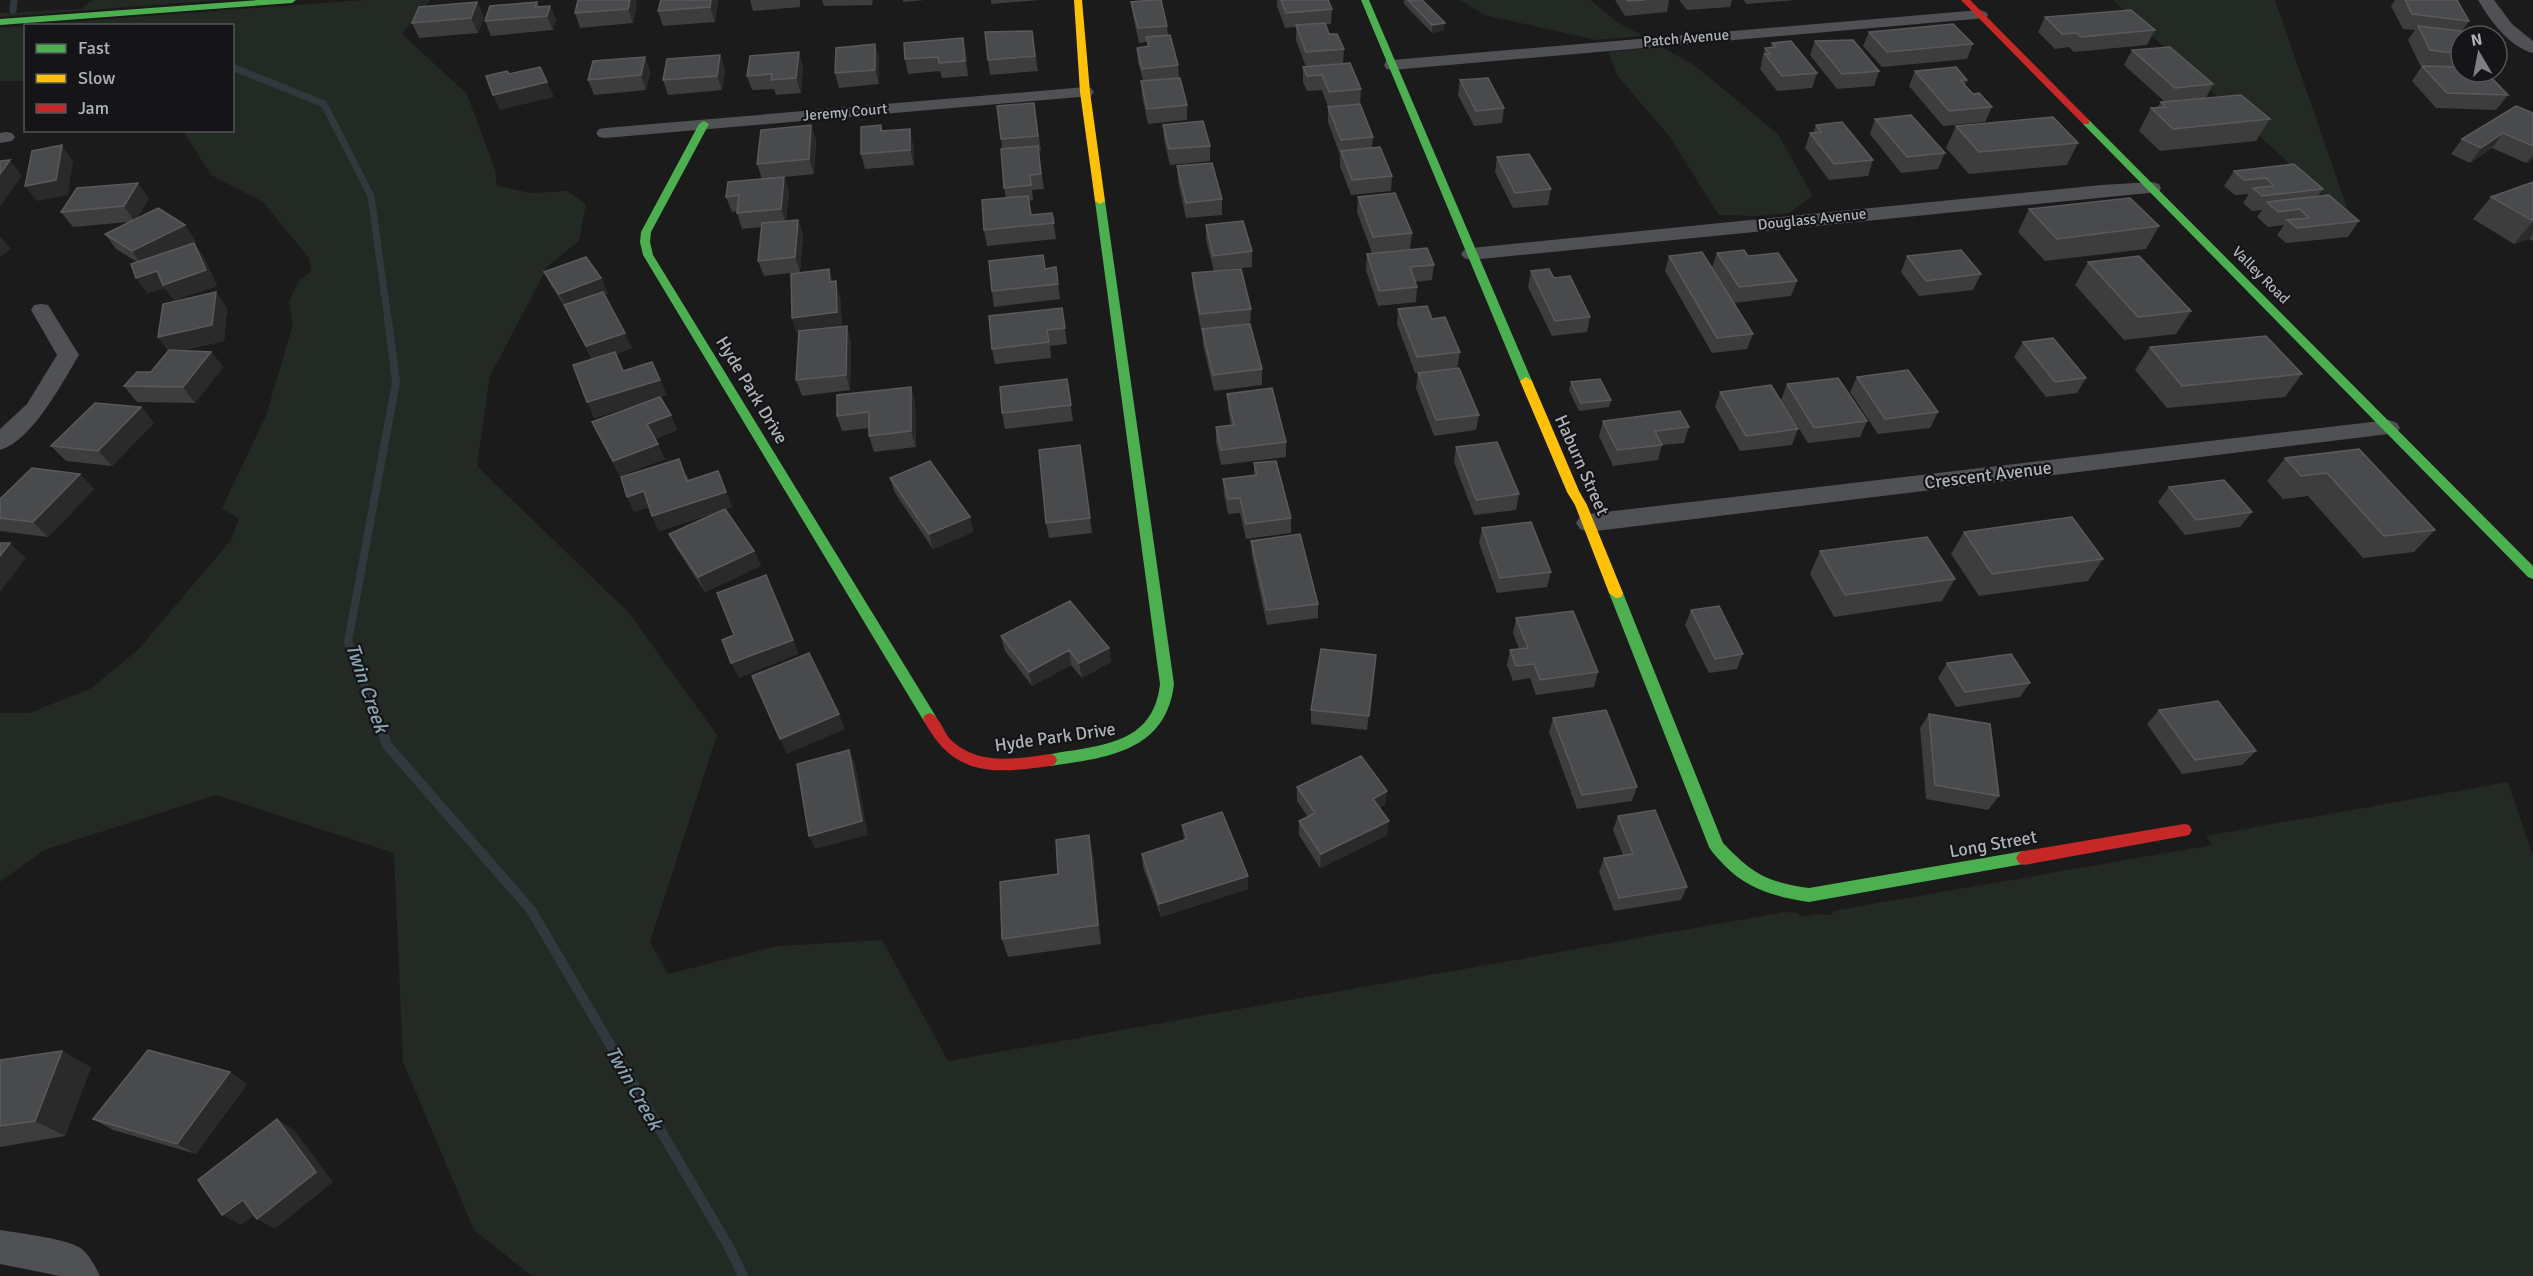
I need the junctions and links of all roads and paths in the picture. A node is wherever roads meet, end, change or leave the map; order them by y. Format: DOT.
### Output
graph roads {
  1 [pos="292,0"];
  2 [pos="1078,0"];
  3 [pos="1365,0"];
  4 [pos="1965,0"];
  5 [pos="2486,0"];
  6 [pos="1980,15"];
  7 [pos="0,22"];
  8 [pos="2533,48"];
  9 [pos="1392,64"];
  10 [pos="1085,92"];
  11 [pos="704,124"];
  12 [pos="605,133"];
  13 [pos="2152,188"];
  14 [pos="1471,254"];
  15 [pos="41,310"];
  16 [pos="2389,428"];
  17 [pos="0,442"];
  18 [pos="1588,523"];
  19 [pos="2533,574"];
  20 [pos="2184,830"];
  21 [pos="1809,895"];
  22 [pos="0,1247"];
  23 [pos="82,1276"];
  1 -- 7 [label="street"];
  2 -- 10 [label="street, Hyde Park Drive"];
  3 -- 9 [label="street, Haburn Street"];
  4 -- 6 [label="street, Valley Road"];
  5 -- 8 [label="street"];
  6 -- 9 [label="street, Patch Avenue"];
  6 -- 13 [label="street, Valley Road"];
  9 -- 14 [label="street, Haburn Street"];
  10 -- 11 [label="street, Jeremy Court"];
  10 -- 11 [label="street, Hyde Park Drive"];
  11 -- 12 [label="street, Jeremy Court"];
  13 -- 14 [label="street, Douglass Avenue"];
  13 -- 16 [label="street, Valley Road"];
  14 -- 18 [label="street, Haburn Street"];
  15 -- 17 [label="street"];
  16 -- 18 [label="street, Crescent Avenue"];
  16 -- 19 [label="street, Valley Road"];
  18 -- 21 [label="street, Haburn Street"];
  20 -- 21 [label="street, Long Street"];
  22 -- 23 [label="street"];
}
